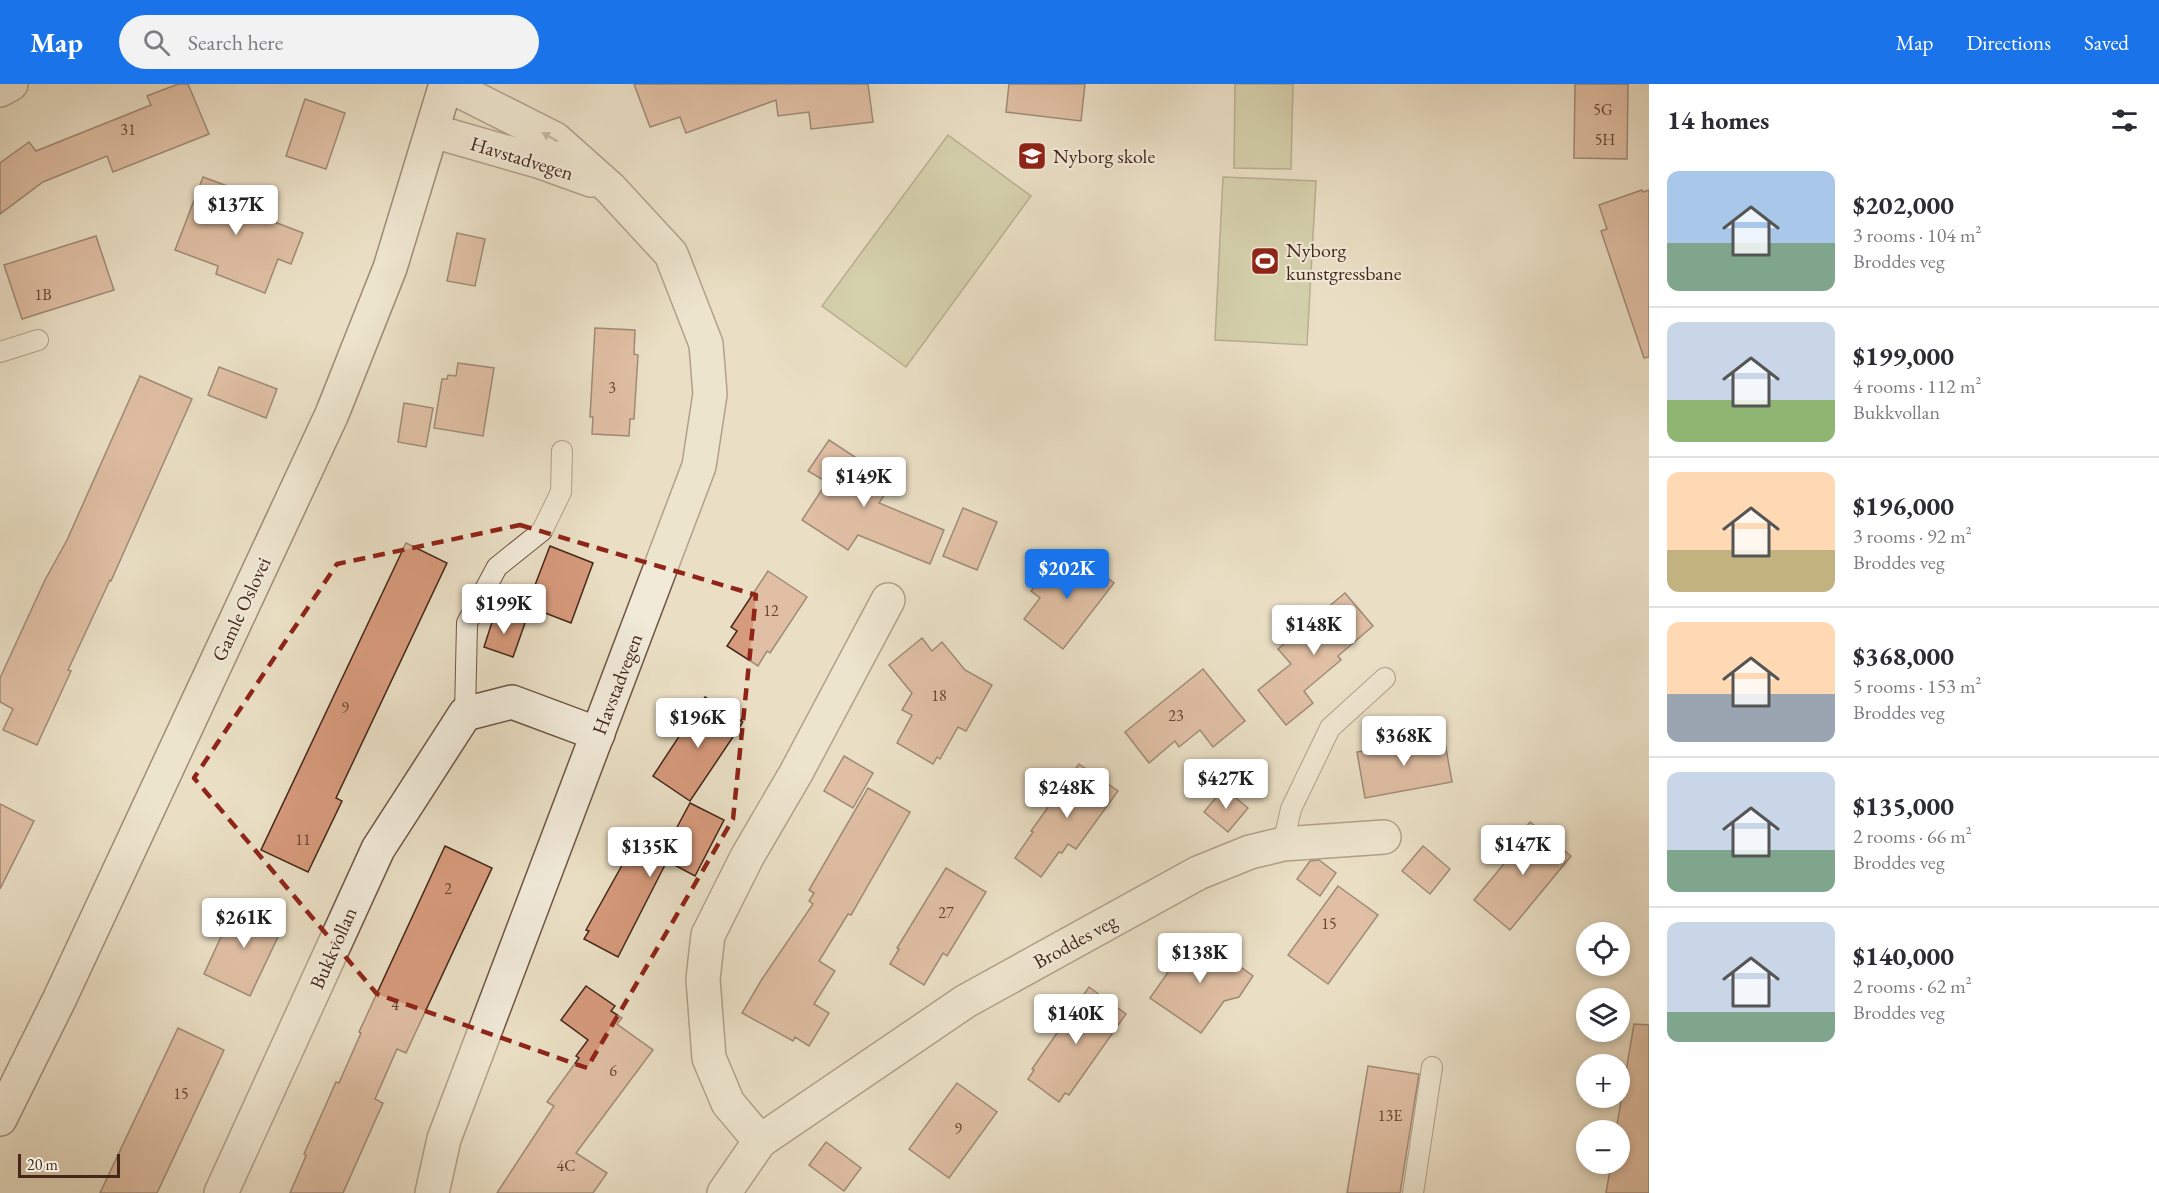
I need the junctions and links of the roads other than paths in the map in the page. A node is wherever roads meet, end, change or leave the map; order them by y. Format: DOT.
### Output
graph roads {
  1 [pos="11,84"];
  2 [pos="446,84"];
  3 [pos="0,90"];
  4 [pos="433,131"];
  5 [pos="610,188"];
  6 [pos="38,340"];
  7 [pos="0,352"];
  8 [pos="562,451"];
  9 [pos="888,600"];
  10 [pos="1385,678"];
  11 [pos="465,714"];
  12 [pos="598,734"];
  13 [pos="1384,837"];
  14 [pos="1283,844"];
  15 [pos="1432,1067"];
  16 [pos="0,1119"];
  17 [pos="760,1141"];
  18 [pos="221,1193"];
  19 [pos="432,1193"];
  20 [pos="724,1193"];
  21 [pos="1413,1193"];
  1 -- 3 [label="street"];
  2 -- 4 [label="street, Gamle Oslovei"];
  5 -- 2 [label="street, Havstadvegen, one-way"];
  4 -- 5 [label="street, Havstadvegen"];
  4 -- 16 [label="street, Gamle Oslovei"];
  5 -- 12 [label="street, Havstadvegen"];
  6 -- 7 [label="lane"];
  8 -- 11 [label="lane"];
  9 -- 17 [label="street"];
  10 -- 14 [label="lane"];
  11 -- 12 [label="street"];
  11 -- 18 [label="street, Bukkvollan"];
  12 -- 19 [label="street, Havstadvegen"];
  13 -- 14 [label="street, Broddes veg"];
  14 -- 17 [label="street, Broddes veg"];
  15 -- 21 [label="lane"];
  17 -- 20 [label="street, Broddes veg"];
}
